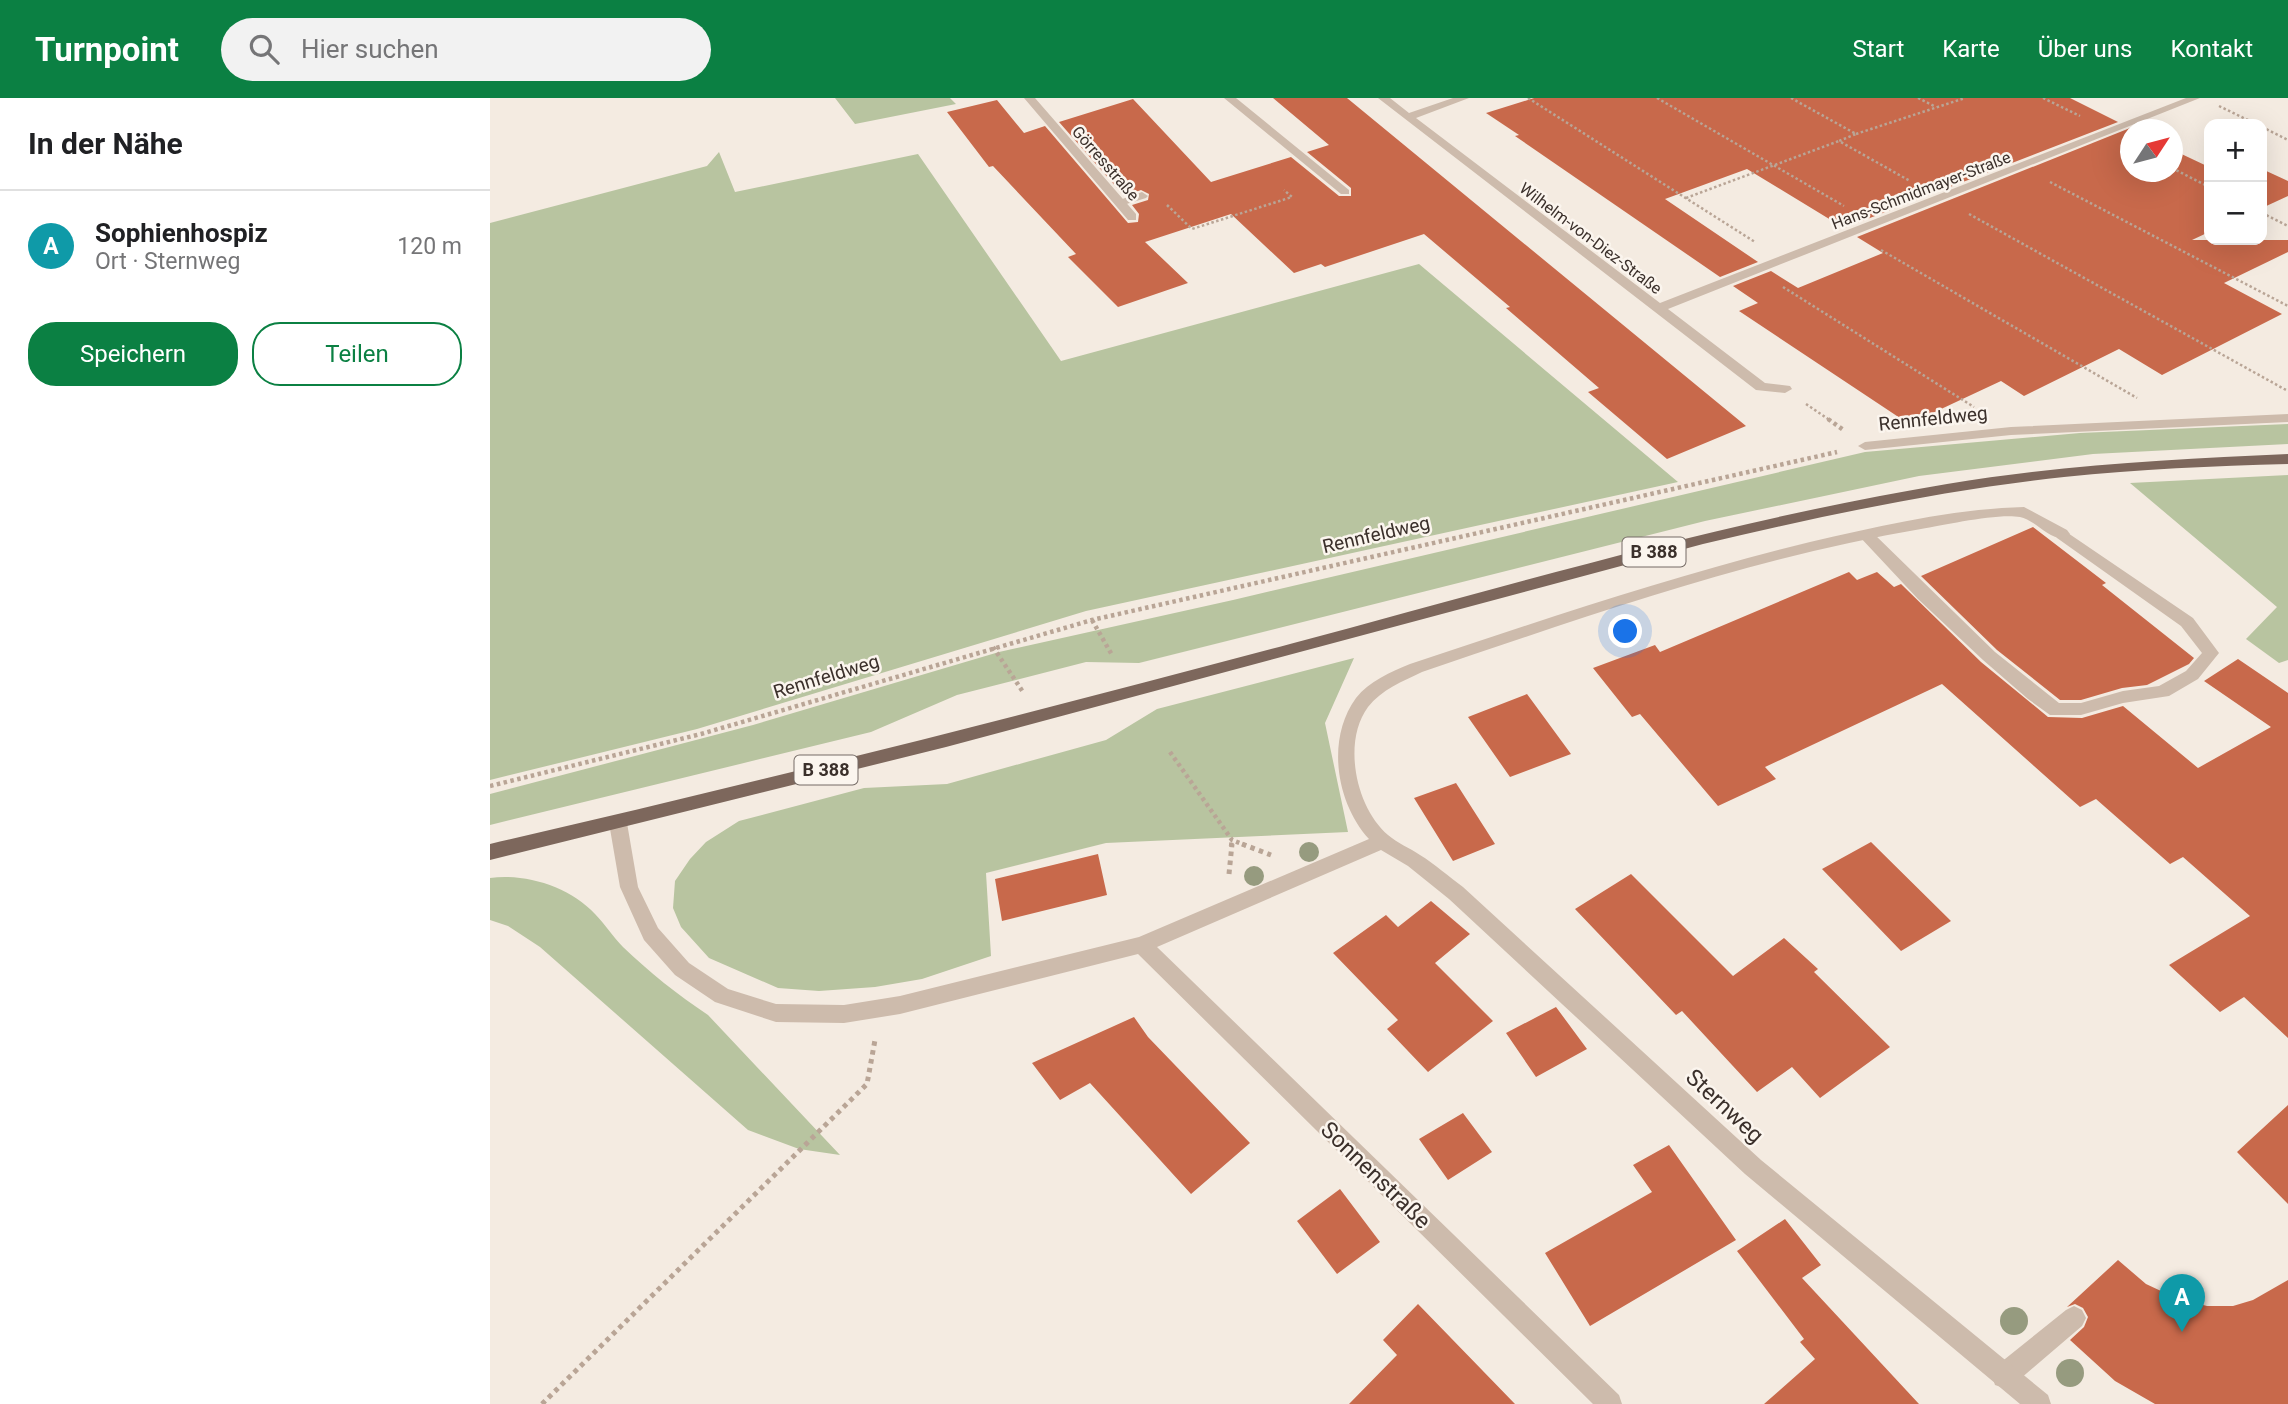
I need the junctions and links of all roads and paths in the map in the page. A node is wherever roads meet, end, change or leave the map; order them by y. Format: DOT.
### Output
graph roads {
  1 [pos="1029,98"];
  2 [pos="1229,98"];
  3 [pos="1383,98"];
  4 [pos="1464,98"];
  5 [pos="1528,98"];
  6 [pos="1657,98"];
  7 [pos="1791,98"];
  8 [pos="1918,98"];
  9 [pos="1965,98"];
  10 [pos="2194,98"];
  11 [pos="2213,103"];
  12 [pos="1937,108"];
  13 [pos="1407,117"];
  14 [pos="2246,119"];
  15 [pos="2267,130"];
  16 [pos="1856,135"];
  17 [pos="2288,140"];
  18 [pos="1839,141"];
  19 [pos="1774,165"];
  20 [pos="2022,167"];
  21 [pos="2183,174"];
  22 [pos="2204,184"];
  23 [pos="1284,190"];
  24 [pos="1345,192"];
  25 [pos="1142,195"];
  26 [pos="1685,198"];
  27 [pos="1941,198"];
  28 [pos="1162,199"];
  29 [pos="1120,202"];
  30 [pos="2267,216"];
  31 [pos="1132,217"];
  32 [pos="1877,225"];
  33 [pos="2288,226"];
  34 [pos="1853,233"];
  35 [pos="1784,261"];
  36 [pos="1758,271"];
  37 [pos="2288,306"];
  38 [pos="1657,309"];
  39 [pos="1785,389"];
  40 [pos="2288,391"];
  41 [pos="2288,418"];
  42 [pos="2181,424"];
  43 [pos="2011,431"];
  44 [pos="1866,446"];
  45 [pos="2288,459"];
  46 [pos="1867,536"];
  47 [pos="1092,620"];
  48 [pos="993,647"];
  49 [pos="1112,655"];
  50 [pos="1019,682"];
  51 [pos="1170,752"];
  52 [pos="490,786"];
  53 [pos="618,823"];
  54 [pos="1382,841"];
  55 [pos="490,852"];
  56 [pos="1314,872"];
  57 [pos="1142,945"];
  58 [pos="880,1008"];
  59 [pos="2074,1318"];
  60 [pos="2004,1376"];
  61 [pos="542,1404"];
  62 [pos="1611,1404"];
  63 [pos="2039,1404"];
  1 -- 29 [label="street, Görresstraße"];
  2 -- 24 [label="street"];
  3 -- 13 [label="street, Wilhelm-von-Diez-Straße"];
  4 -- 13 [label="street"];
  5 -- 26 [label="path"];
  6 -- 19 [label="path"];
  7 -- 16 [label="path"];
  8 -- 12 [label="path"];
  9 -- 12 [label="path"];
  10 -- 20 [label="street, Hans-Schmidmayer-Straße"];
  11 -- 14 [label="path"];
  12 -- 16 [label="path"];
  13 -- 38 [label="street, Wilhelm-von-Diez-Straße"];
  15 -- 17 [label="path"];
  16 -- 18 [label="path"];
  18 -- 19 [label="path"];
  18 -- 27 [label="path"];
  19 -- 26 [label="path"];
  19 -- 32 [label="path"];
  20 -- 27 [label="street, Hans-Schmidmayer-Straße"];
  20 -- 37 [label="path"];
  21 -- 22 [label="path"];
  23 -- 28 [label="path"];
  25 -- 29 [label="street"];
  26 -- 35 [label="path"];
  27 -- 32 [label="street, Hans-Schmidmayer-Straße"];
  27 -- 40 [label="path"];
  29 -- 31 [label="street, Görresstraße"];
  30 -- 33 [label="path"];
  32 -- 34 [label="street, Hans-Schmidmayer-Straße"];
  34 -- 35 [label="street, Hans-Schmidmayer-Straße"];
  34 -- 42 [label="path"];
  35 -- 36 [label="street, Hans-Schmidmayer-Straße"];
  36 -- 38 [label="street, Hans-Schmidmayer-Straße"];
  36 -- 43 [label="path"];
  38 -- 39 [label="street, Wilhelm-von-Diez-Straße"];
  39 -- 44 [label="path"];
  41 -- 42 [label="street, Rennfeldweg"];
  42 -- 43 [label="street, Rennfeldweg"];
  43 -- 44 [label="street, Rennfeldweg"];
  44 -- 47 [label="path, Rennfeldweg"];
  45 -- 53 [label="main road, B 388"];
  46 -- 46 [label="street"];
  46 -- 54 [label="street"];
  47 -- 48 [label="path, Rennfeldweg"];
  47 -- 49 [label="path"];
  48 -- 50 [label="path"];
  48 -- 52 [label="path, Rennfeldweg"];
  51 -- 56 [label="path"];
  53 -- 55 [label="main road, B 388"];
  53 -- 58 [label="street"];
  54 -- 56 [label="street"];
  54 -- 60 [label="street, Sternweg"];
  56 -- 57 [label="street"];
  57 -- 58 [label="street"];
  57 -- 62 [label="street, Sonnenstraße"];
  58 -- 61 [label="path"];
  59 -- 60 [label="street"];
  60 -- 63 [label="street, Sternweg"];
}
